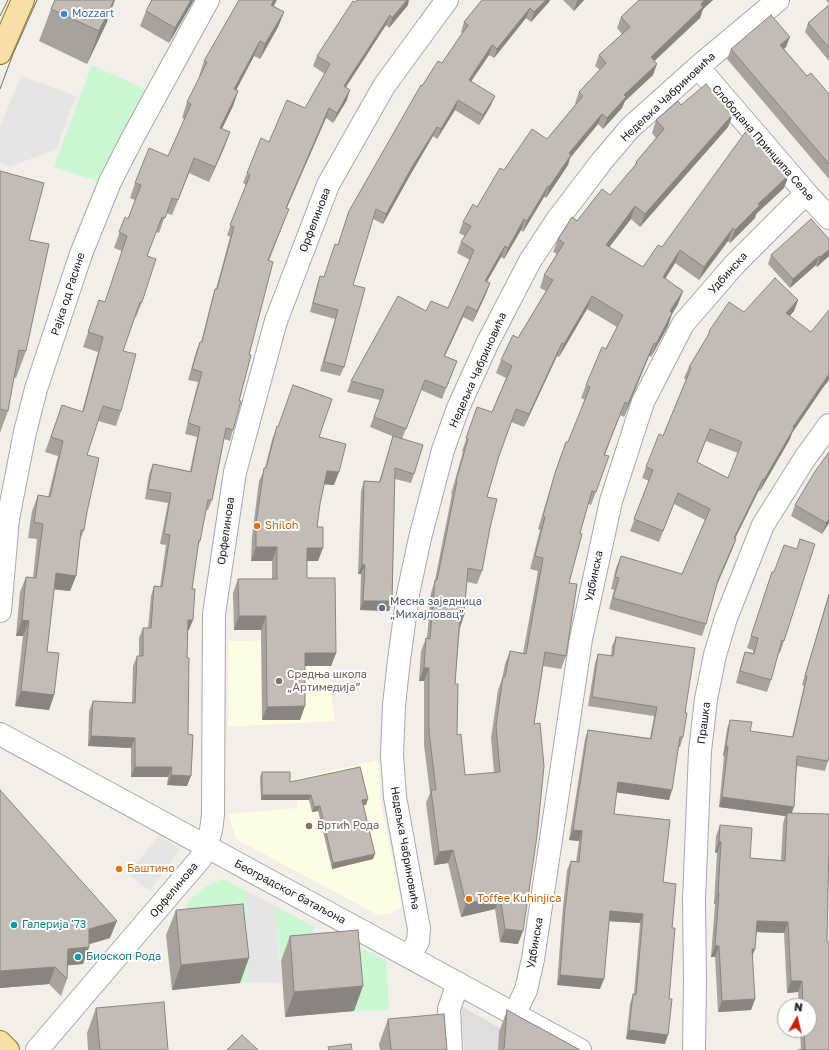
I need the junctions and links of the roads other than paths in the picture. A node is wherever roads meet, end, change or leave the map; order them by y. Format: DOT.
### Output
graph roads {
  1 [pos="23,0"];
  2 [pos="208,0"];
  3 [pos="447,0"];
  4 [pos="778,0"];
  5 [pos="0,53"];
  6 [pos="698,67"];
  7 [pos="807,194"];
  8 [pos="829,218"];
  9 [pos="829,425"];
  10 [pos="0,611"];
  11 [pos="0,734"];
  12 [pos="206,847"];
  13 [pos="410,956"];
  14 [pos="458,983"];
  15 [pos="514,1014"];
  16 [pos="0,1042"];
  17 [pos="8,1050"];
  18 [pos="37,1050"];
  19 [pos="451,1050"];
  20 [pos="580,1050"];
  21 [pos="694,1050"];
  1 -- 5 [label="main road"];
  2 -- 10 [label="street, Рајка од Расине"];
  3 -- 12 [label="street, Орфелинова"];
  4 -- 6 [label="street, Недељка Чабриновића"];
  6 -- 7 [label="street, Слободана Принципа Сеље"];
  6 -- 13 [label="street, Недељка Чабриновића"];
  7 -- 8 [label="street, Слободана Принципа Сеље"];
  7 -- 15 [label="street, Удбинска"];
  9 -- 21 [label="street, Прашка"];
  11 -- 12 [label="street, Београдског батаљона"];
  12 -- 13 [label="street, Београдског батаљона"];
  12 -- 18 [label="street, Орфелинова"];
  13 -- 14 [label="street, Београдског батаљона"];
  14 -- 15 [label="street, Београдског батаљона"];
  14 -- 19 [label="street"];
  15 -- 20 [label="street, Београдског батаљона"];
  16 -- 17 [label="main road"];
}
